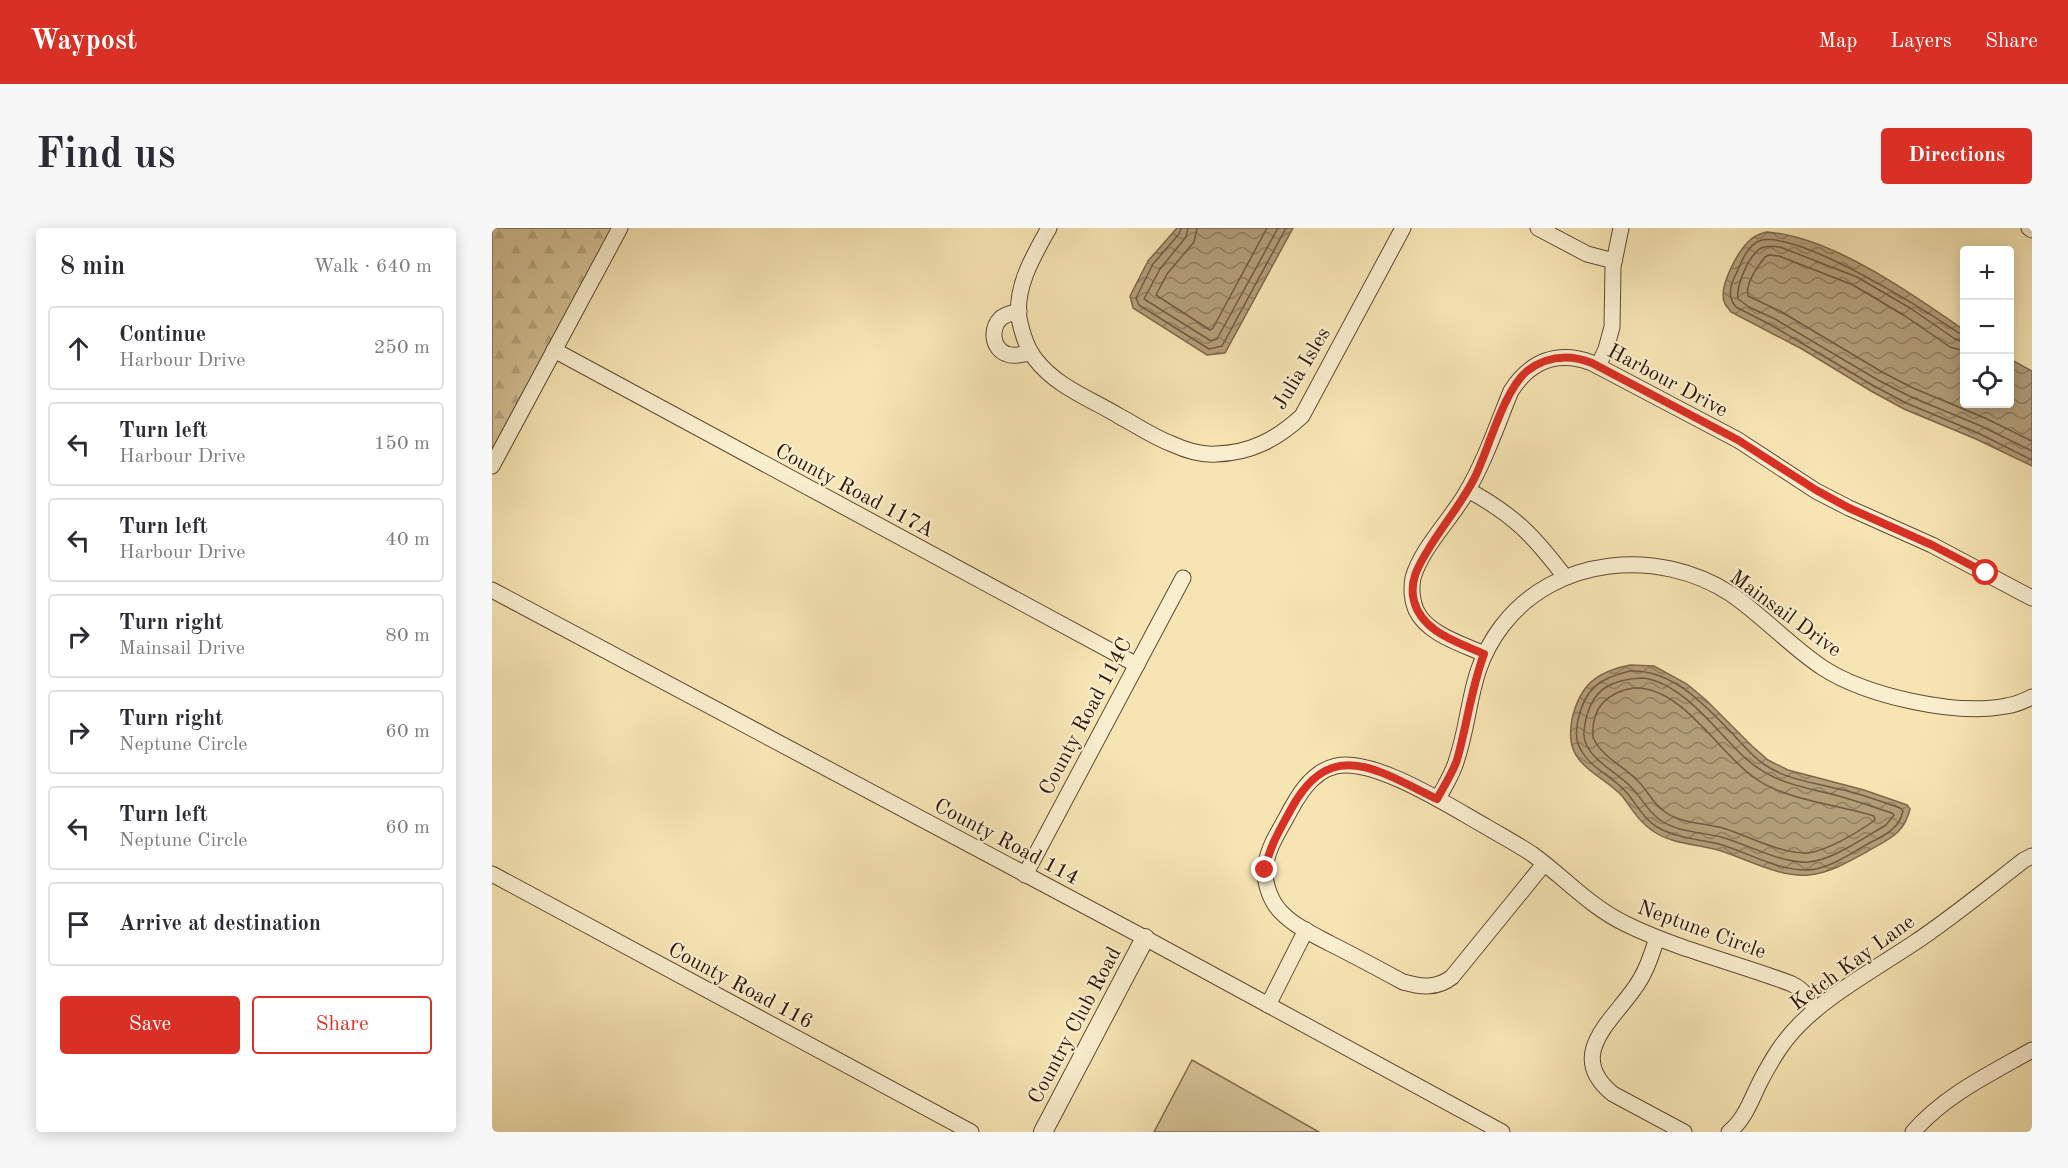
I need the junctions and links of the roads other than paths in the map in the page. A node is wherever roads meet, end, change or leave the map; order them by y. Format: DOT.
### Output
graph roads {
  1 [pos="620,228"];
  2 [pos="1049,228"];
  3 [pos="1403,228"];
  4 [pos="1538,228"];
  5 [pos="1622,228"];
  6 [pos="1614,261"];
  7 [pos="1019,311"];
  8 [pos="554,350"];
  9 [pos="1031,353"];
  10 [pos="1598,366"];
  11 [pos="492,466"];
  12 [pos="1468,490"];
  13 [pos="1565,577"];
  14 [pos="1183,578"];
  15 [pos="492,590"];
  16 [pos="2032,598"];
  17 [pos="1484,654"];
  18 [pos="1137,665"];
  19 [pos="2032,697"];
  20 [pos="1437,799"];
  21 [pos="2032,856"];
  22 [pos="1544,864"];
  23 [pos="492,874"];
  24 [pos="1024,875"];
  25 [pos="1306,930"];
  26 [pos="1145,938"];
  27 [pos="1657,938"];
  28 [pos="1268,1005"];
  29 [pos="1815,1010"];
  30 [pos="2032,1050"];
  31 [pos="971,1132"];
  32 [pos="1042,1132"];
  33 [pos="1502,1132"];
  34 [pos="1684,1132"];
  35 [pos="1729,1132"];
  36 [pos="1913,1132"];
  1 -- 8 [label="street"];
  2 -- 7 [label="street, Julia Isles"];
  3 -- 9 [label="street, Julia Isles"];
  4 -- 6 [label="street"];
  5 -- 6 [label="street"];
  6 -- 10 [label="street"];
  7 -- 9 [label="street, Julia Isles"];
  7 -- 9 [label="street"];
  8 -- 11 [label="street"];
  8 -- 18 [label="street, County Road 117A"];
  10 -- 12 [label="street, Harbour Drive"];
  10 -- 16 [label="street, Harbour Drive"];
  12 -- 13 [label="street"];
  12 -- 17 [label="street, Harbour Drive"];
  13 -- 17 [label="street, Mainsail Drive"];
  13 -- 19 [label="street, Mainsail Drive"];
  14 -- 18 [label="street, County Road 114C"];
  15 -- 24 [label="street, County Road 114"];
  17 -- 20 [label="street, Mainsail Drive"];
  18 -- 24 [label="street, County Road 114C"];
  20 -- 22 [label="street, Neptune Circle"];
  20 -- 25 [label="street, Neptune Circle"];
  21 -- 29 [label="street, Ketch Kay Lane"];
  22 -- 25 [label="street, Neptune Circle"];
  22 -- 27 [label="street, Neptune Circle"];
  23 -- 31 [label="street, County Road 116"];
  24 -- 26 [label="street, County Road 114"];
  25 -- 28 [label="street"];
  26 -- 28 [label="street, County Road 114"];
  26 -- 32 [label="street, Country Club Road"];
  27 -- 29 [label="street, Neptune Circle"];
  27 -- 34 [label="street"];
  28 -- 33 [label="street, County Road 114"];
  29 -- 35 [label="street, Ketch Kay Lane"];
  30 -- 36 [label="street"];
}
